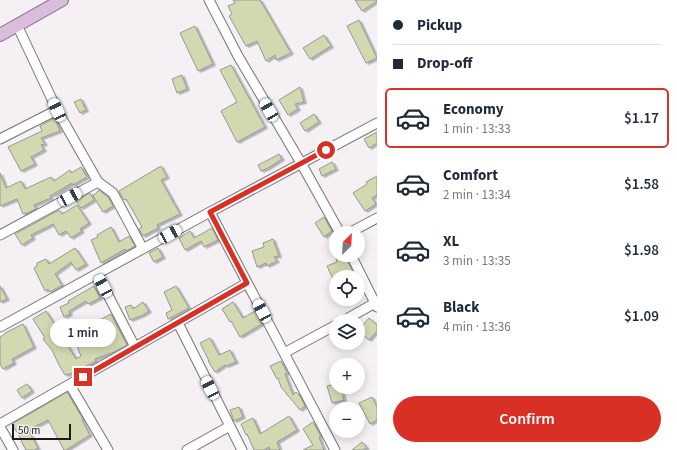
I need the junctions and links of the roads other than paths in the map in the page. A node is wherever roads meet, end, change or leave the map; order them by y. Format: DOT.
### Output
graph roads {
  1 [pos="62,0"];
  2 [pos="209,0"];
  3 [pos="17,25"];
  4 [pos="0,35"];
  5 [pos="57,110"];
  6 [pos="377,123"];
  7 [pos="0,139"];
  8 [pos="301,163"];
  9 [pos="98,182"];
  10 [pos="210,212"];
  11 [pos="377,218"];
  12 [pos="336,226"];
  13 [pos="362,226"];
  14 [pos="0,235"];
  15 [pos="143,248"];
  16 [pos="354,262"];
  17 [pos="97,274"];
  18 [pos="247,283"];
  19 [pos="376,305"];
  20 [pos="357,314"];
  21 [pos="178,323"];
  22 [pos="0,327"];
  23 [pos="329,329"];
  24 [pos="135,347"];
  25 [pos="284,353"];
  26 [pos="70,385"];
  27 [pos="0,426"];
  28 [pos="230,426"];
  29 [pos="13,450"];
  30 [pos="108,450"];
  31 [pos="187,450"];
  32 [pos="242,450"];
  33 [pos="335,450"];
  1 -- 3 [label="main road"];
  2 -- 8 [label="street"];
  3 -- 4 [label="main road"];
  3 -- 5 [label="street"];
  5 -- 7 [label="street"];
  5 -- 9 [label="street"];
  6 -- 8 [label="street"];
  8 -- 10 [label="street"];
  8 -- 12 [label="street"];
  9 -- 14 [label="street"];
  9 -- 15 [label="street"];
  10 -- 15 [label="street"];
  10 -- 18 [label="street"];
  11 -- 13 [label="street"];
  15 -- 17 [label="street"];
  16 -- 19 [label="street"];
  17 -- 22 [label="street"];
  17 -- 24 [label="street"];
  18 -- 21 [label="street"];
  18 -- 25 [label="street"];
  19 -- 20 [label="street"];
  21 -- 24 [label="street"];
  21 -- 28 [label="street"];
  23 -- 25 [label="street"];
  24 -- 26 [label="street"];
  25 -- 33 [label="street"];
  26 -- 27 [label="street"];
  26 -- 30 [label="street"];
  27 -- 29 [label="street"];
  28 -- 31 [label="street"];
  28 -- 32 [label="street"];
}
